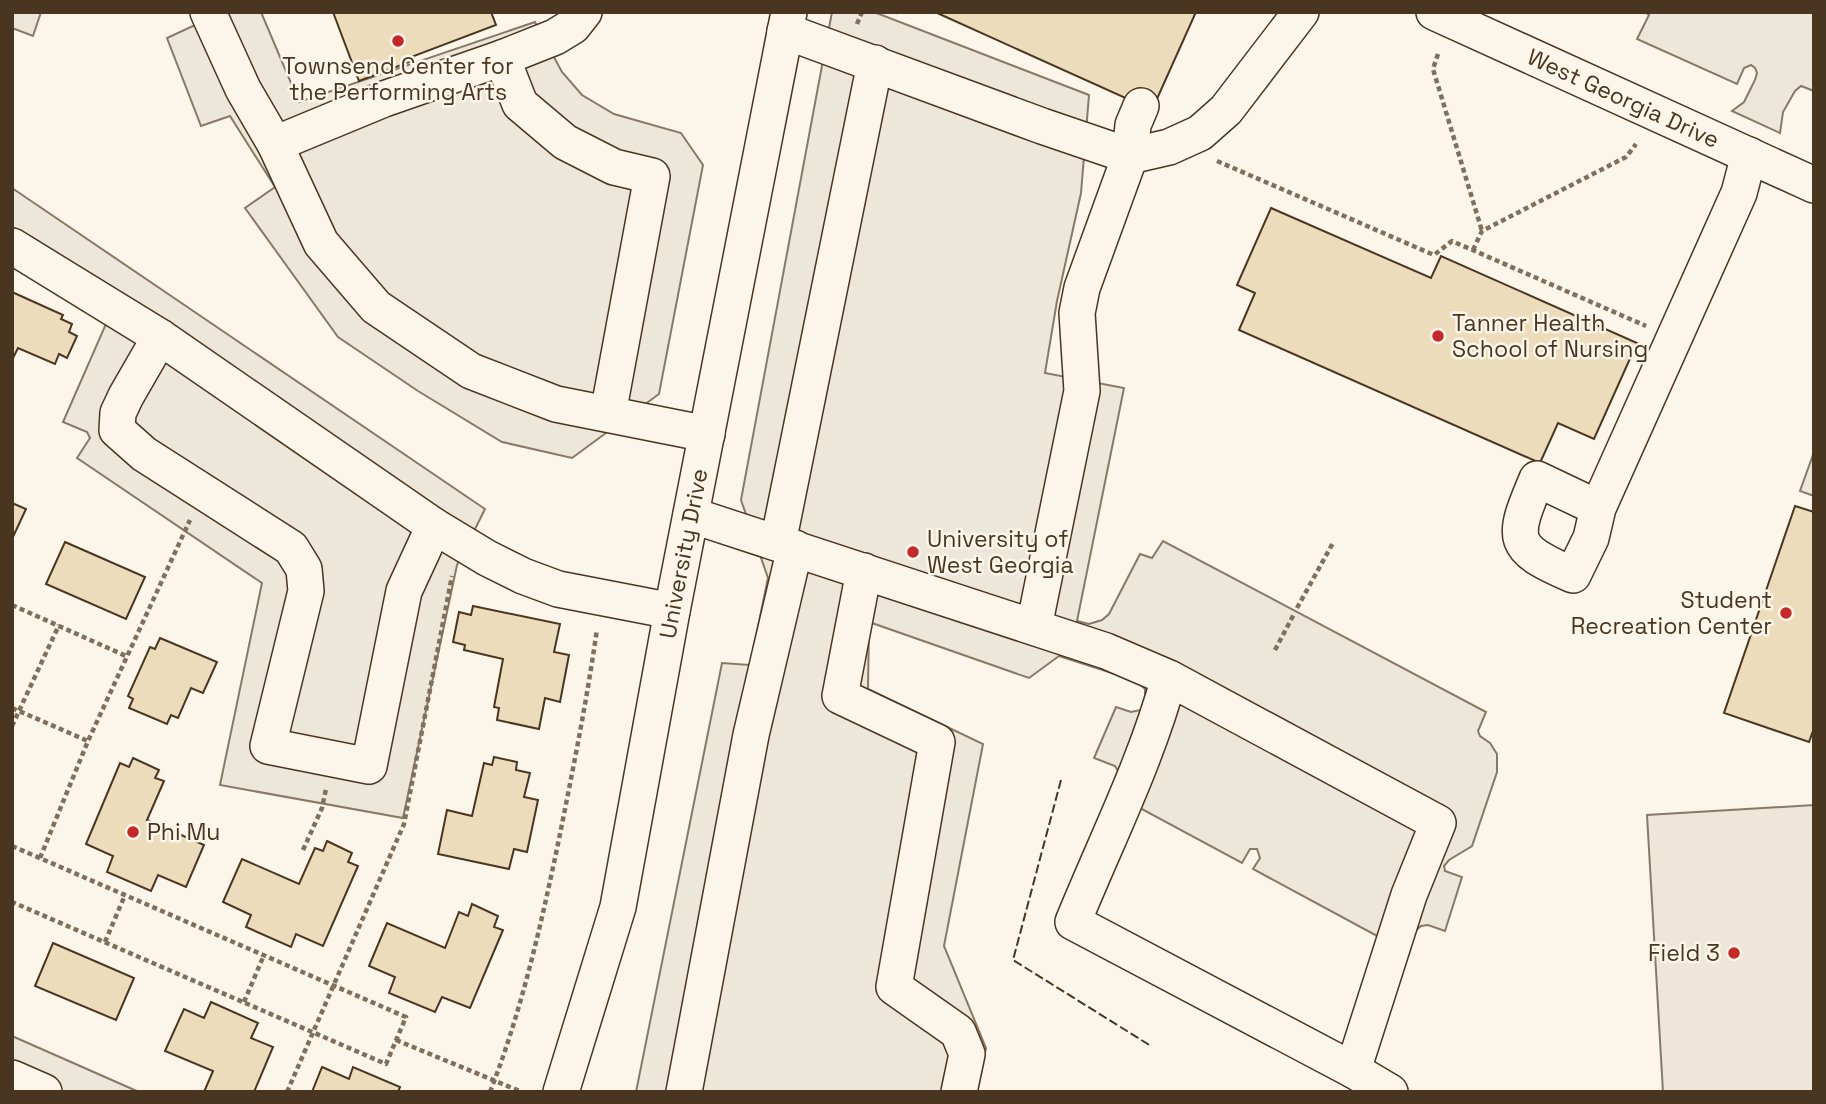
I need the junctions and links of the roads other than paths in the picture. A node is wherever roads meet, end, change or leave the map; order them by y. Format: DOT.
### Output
graph roads {
  1 [pos="208,12"];
  2 [pos="584,12"];
  3 [pos="1301,12"];
  4 [pos="1434,12"];
  5 [pos="787,22"];
  6 [pos="502,58"];
  7 [pos="875,63"];
  8 [pos="1141,106"];
  9 [pos="275,144"];
  10 [pos="1749,155"];
  11 [pos="1130,156"];
  12 [pos="1814,184"];
  13 [pos="12,246"];
  14 [pos="160,337"];
  15 [pos="608,414"];
  16 [pos="707,434"];
  17 [pos="1598,508"];
  18 [pos="691,515"];
  19 [pos="434,526"];
  20 [pos="787,545"];
  21 [pos="864,570"];
  22 [pos="672,611"];
  23 [pos="1034,627"];
  24 [pos="1169,678"];
  25 [pos="1353,1070"];
  26 [pos="12,1078"];
  27 [pos="44,1092"];
  28 [pos="561,1092"];
  29 [pos="684,1092"];
  30 [pos="959,1092"];
  31 [pos="1390,1092"];
  1 -- 9 [label="street"];
  2 -- 6 [label="street"];
  3 -- 11 [label="street"];
  4 -- 10 [label="street, West Georgia Drive"];
  5 -- 7 [label="street"];
  5 -- 16 [label="street, University Drive"];
  6 -- 9 [label="street"];
  6 -- 15 [label="street"];
  7 -- 11 [label="street"];
  7 -- 20 [label="street"];
  8 -- 11 [label="street"];
  9 -- 15 [label="street"];
  10 -- 12 [label="street, West Georgia Drive"];
  10 -- 17 [label="street"];
  11 -- 23 [label="street"];
  13 -- 14 [label="street"];
  14 -- 19 [label="street"];
  14 -- 19 [label="street"];
  15 -- 16 [label="street"];
  16 -- 18 [label="street, University Drive"];
  18 -- 20 [label="street"];
  18 -- 22 [label="street, University Drive"];
  19 -- 22 [label="street"];
  20 -- 21 [label="street"];
  20 -- 29 [label="street"];
  21 -- 23 [label="street"];
  21 -- 30 [label="street"];
  22 -- 28 [label="street, University Drive"];
  23 -- 24 [label="street"];
  24 -- 25 [label="street"];
  24 -- 25 [label="street"];
  25 -- 31 [label="street"];
  26 -- 27 [label="street"];
}
